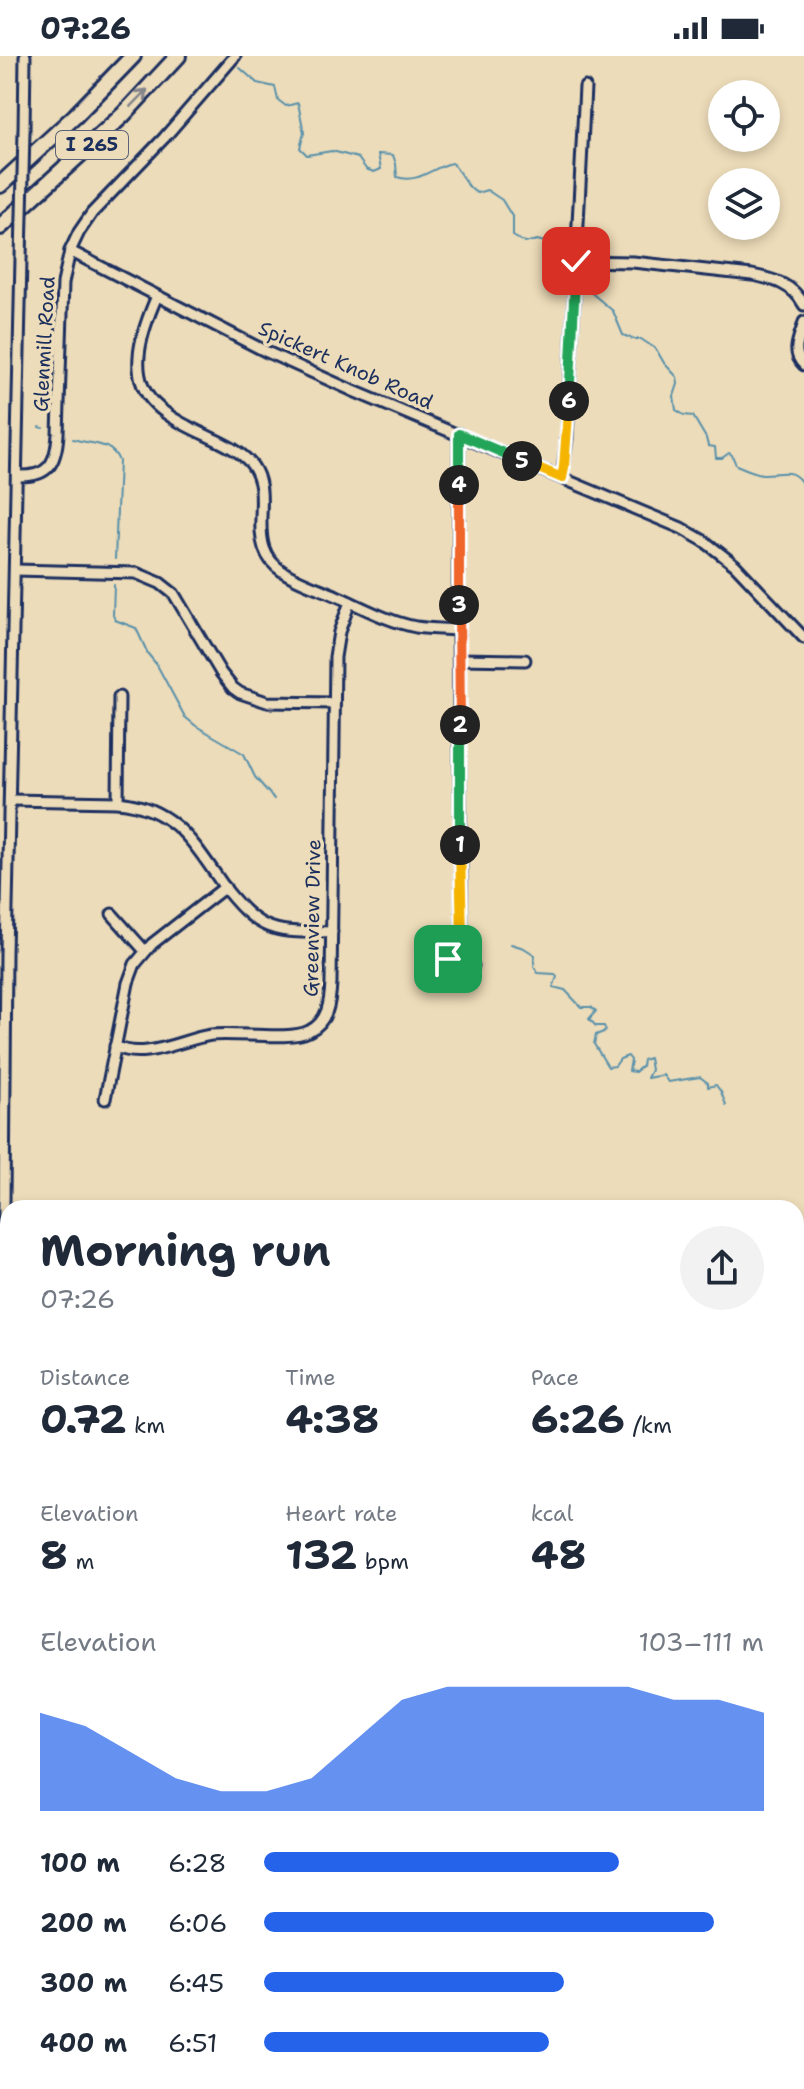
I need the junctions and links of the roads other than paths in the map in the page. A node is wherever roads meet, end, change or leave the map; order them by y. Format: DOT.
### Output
graph roads {
  1 [pos="25,56"];
  2 [pos="133,56"];
  3 [pos="178,56"];
  4 [pos="235,56"];
  5 [pos="585,87"];
  6 [pos="0,185"];
  7 [pos="0,227"];
  8 [pos="70,251"];
  9 [pos="576,261"];
  10 [pos="157,296"];
  11 [pos="804,305"];
  12 [pos="804,322"];
  13 [pos="804,365"];
  14 [pos="459,434"];
  15 [pos="17,476"];
  16 [pos="562,478"];
  17 [pos="15,570"];
  18 [pos="350,602"];
  19 [pos="458,630"];
  20 [pos="804,638"];
  21 [pos="459,659"];
  22 [pos="525,660"];
  23 [pos="119,697"];
  24 [pos="334,703"];
  25 [pos="10,800"];
  26 [pos="118,802"];
  27 [pos="225,887"];
  28 [pos="112,914"];
  29 [pos="332,932"];
  30 [pos="462,942"];
  31 [pos="3,948"];
  32 [pos="145,951"];
  33 [pos="115,1046"];
  34 [pos="105,1099"];
  35 [pos="2,1160"];
  36 [pos="5,1200"];
  1 -- 15 [label="street, bridge"];
  2 -- 6 [label="highway, I 265"];
  7 -- 3 [label="highway, I 265, one-way"];
  4 -- 8 [label="street, Glenmill Road"];
  5 -- 9 [label="street"];
  8 -- 10 [label="street, Spickert Knob Road"];
  8 -- 15 [label="street, Glenmill Road"];
  9 -- 11 [label="street"];
  9 -- 16 [label="street"];
  10 -- 14 [label="street, Spickert Knob Road"];
  10 -- 18 [label="street"];
  12 -- 13 [label="street"];
  14 -- 16 [label="street, Spickert Knob Road"];
  14 -- 19 [label="street"];
  15 -- 17 [label="street"];
  16 -- 20 [label="street, Spickert Knob Road"];
  17 -- 24 [label="street"];
  17 -- 25 [label="street"];
  18 -- 19 [label="street"];
  18 -- 24 [label="street, Greenview Drive"];
  19 -- 21 [label="street"];
  21 -- 22 [label="street"];
  21 -- 30 [label="street"];
  23 -- 26 [label="street"];
  24 -- 29 [label="street, Greenview Drive"];
  25 -- 26 [label="street"];
  25 -- 31 [label="street"];
  26 -- 27 [label="street"];
  27 -- 29 [label="street"];
  27 -- 32 [label="street"];
  28 -- 32 [label="street"];
  29 -- 33 [label="street, Greenview Drive"];
  31 -- 35 [label="street"];
  32 -- 33 [label="street"];
  33 -- 34 [label="street"];
  35 -- 36 [label="street"];
}
